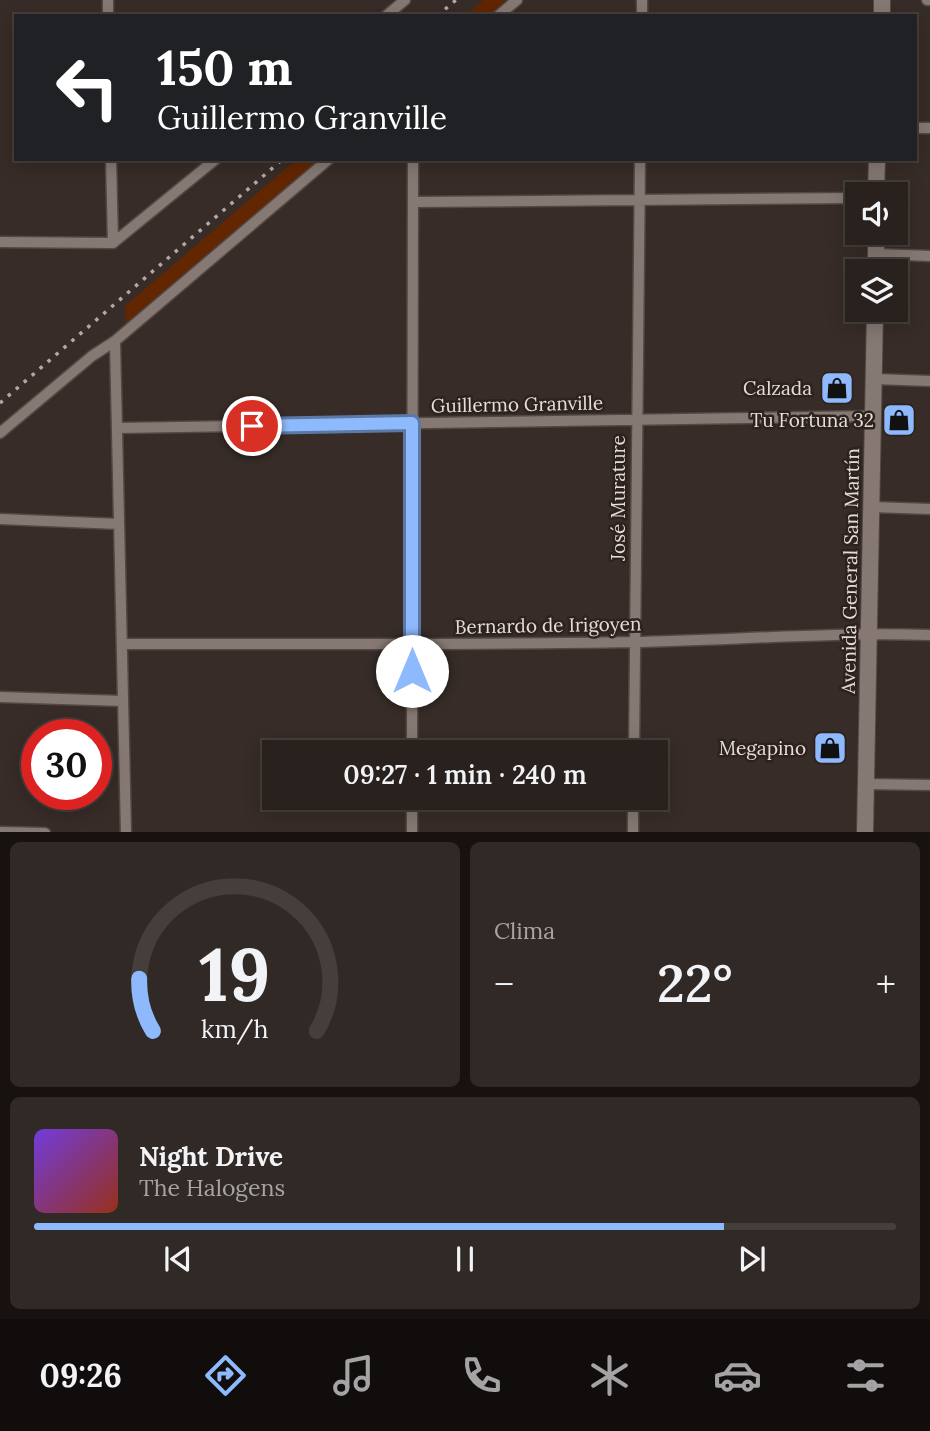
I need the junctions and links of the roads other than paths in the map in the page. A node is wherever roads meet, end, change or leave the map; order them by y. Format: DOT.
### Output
graph roads {
  1 [pos="405,0"];
  2 [pos="517,0"];
  3 [pos="388,14"];
  4 [pos="501,14"];
  5 [pos="111,161"];
  6 [pos="214,161"];
  7 [pos="327,161"];
  8 [pos="414,161"];
  9 [pos="640,161"];
  10 [pos="877,161"];
  11 [pos="876,182"];
  12 [pos="845,198"];
  13 [pos="640,199"];
  14 [pos="414,202"];
  15 [pos="0,242"];
  16 [pos="113,243"];
  17 [pos="876,245"];
  18 [pos="876,254"];
  19 [pos="930,256"];
  20 [pos="876,259"];
  21 [pos="875,322"];
  22 [pos="115,341"];
  23 [pos="875,379"];
  24 [pos="930,381"];
  25 [pos="874,416"];
  26 [pos="637,419"];
  27 [pos="412,423"];
  28 [pos="118,428"];
  29 [pos="0,433"];
  30 [pos="872,507"];
  31 [pos="930,509"];
  32 [pos="0,519"];
  33 [pos="119,524"];
  34 [pos="869,633"];
  35 [pos="930,635"];
  36 [pos="635,642"];
  37 [pos="124,644"];
  38 [pos="411,644"];
  39 [pos="0,697"];
  40 [pos="123,701"];
  41 [pos="412,740"];
  42 [pos="634,740"];
  43 [pos="866,784"];
  44 [pos="930,785"];
  45 [pos="412,810"];
  46 [pos="633,810"];
  47 [pos="0,832"];
  48 [pos="45,832"];
  49 [pos="126,832"];
  50 [pos="412,832"];
  51 [pos="633,832"];
  52 [pos="865,832"];
  1 -- 3 [label="street"];
  2 -- 4 [label="street"];
  5 -- 16 [label="street"];
  6 -- 16 [label="street"];
  7 -- 22 [label="street"];
  8 -- 14 [label="street"];
  9 -- 13 [label="street, José Murature"];
  10 -- 11 [label="main road"];
  12 -- 13 [label="street"];
  13 -- 14 [label="street"];
  13 -- 26 [label="street, José Murature"];
  14 -- 27 [label="street"];
  15 -- 16 [label="street"];
  17 -- 18 [label="main road"];
  18 -- 19 [label="street"];
  18 -- 20 [label="main road"];
  21 -- 23 [label="main road, Avenida General San Martín"];
  22 -- 28 [label="street"];
  22 -- 29 [label="street"];
  23 -- 24 [label="street"];
  23 -- 25 [label="main road, Avenida General San Martín"];
  25 -- 26 [label="street, Guillermo Granville"];
  25 -- 30 [label="main road, Avenida General San Martín"];
  26 -- 27 [label="street, Guillermo Granville"];
  26 -- 36 [label="street, José Murature"];
  27 -- 28 [label="street, Guillermo Granville"];
  27 -- 38 [label="street"];
  28 -- 33 [label="street"];
  30 -- 31 [label="street"];
  30 -- 34 [label="main road, Avenida General San Martín"];
  32 -- 33 [label="street"];
  33 -- 37 [label="street"];
  34 -- 35 [label="street, Bernardo de Irigoyen"];
  34 -- 36 [label="street, Bernardo de Irigoyen"];
  34 -- 43 [label="main road, Avenida General San Martín"];
  36 -- 38 [label="street, Bernardo de Irigoyen"];
  36 -- 42 [label="street, José Murature"];
  37 -- 38 [label="street, Bernardo de Irigoyen"];
  37 -- 40 [label="street"];
  38 -- 41 [label="street"];
  39 -- 40 [label="street"];
  40 -- 49 [label="street"];
  43 -- 44 [label="street"];
  43 -- 52 [label="main road, Avenida General San Martín"];
  45 -- 50 [label="street"];
  46 -- 51 [label="street"];
  47 -- 48 [label="street"];
}
